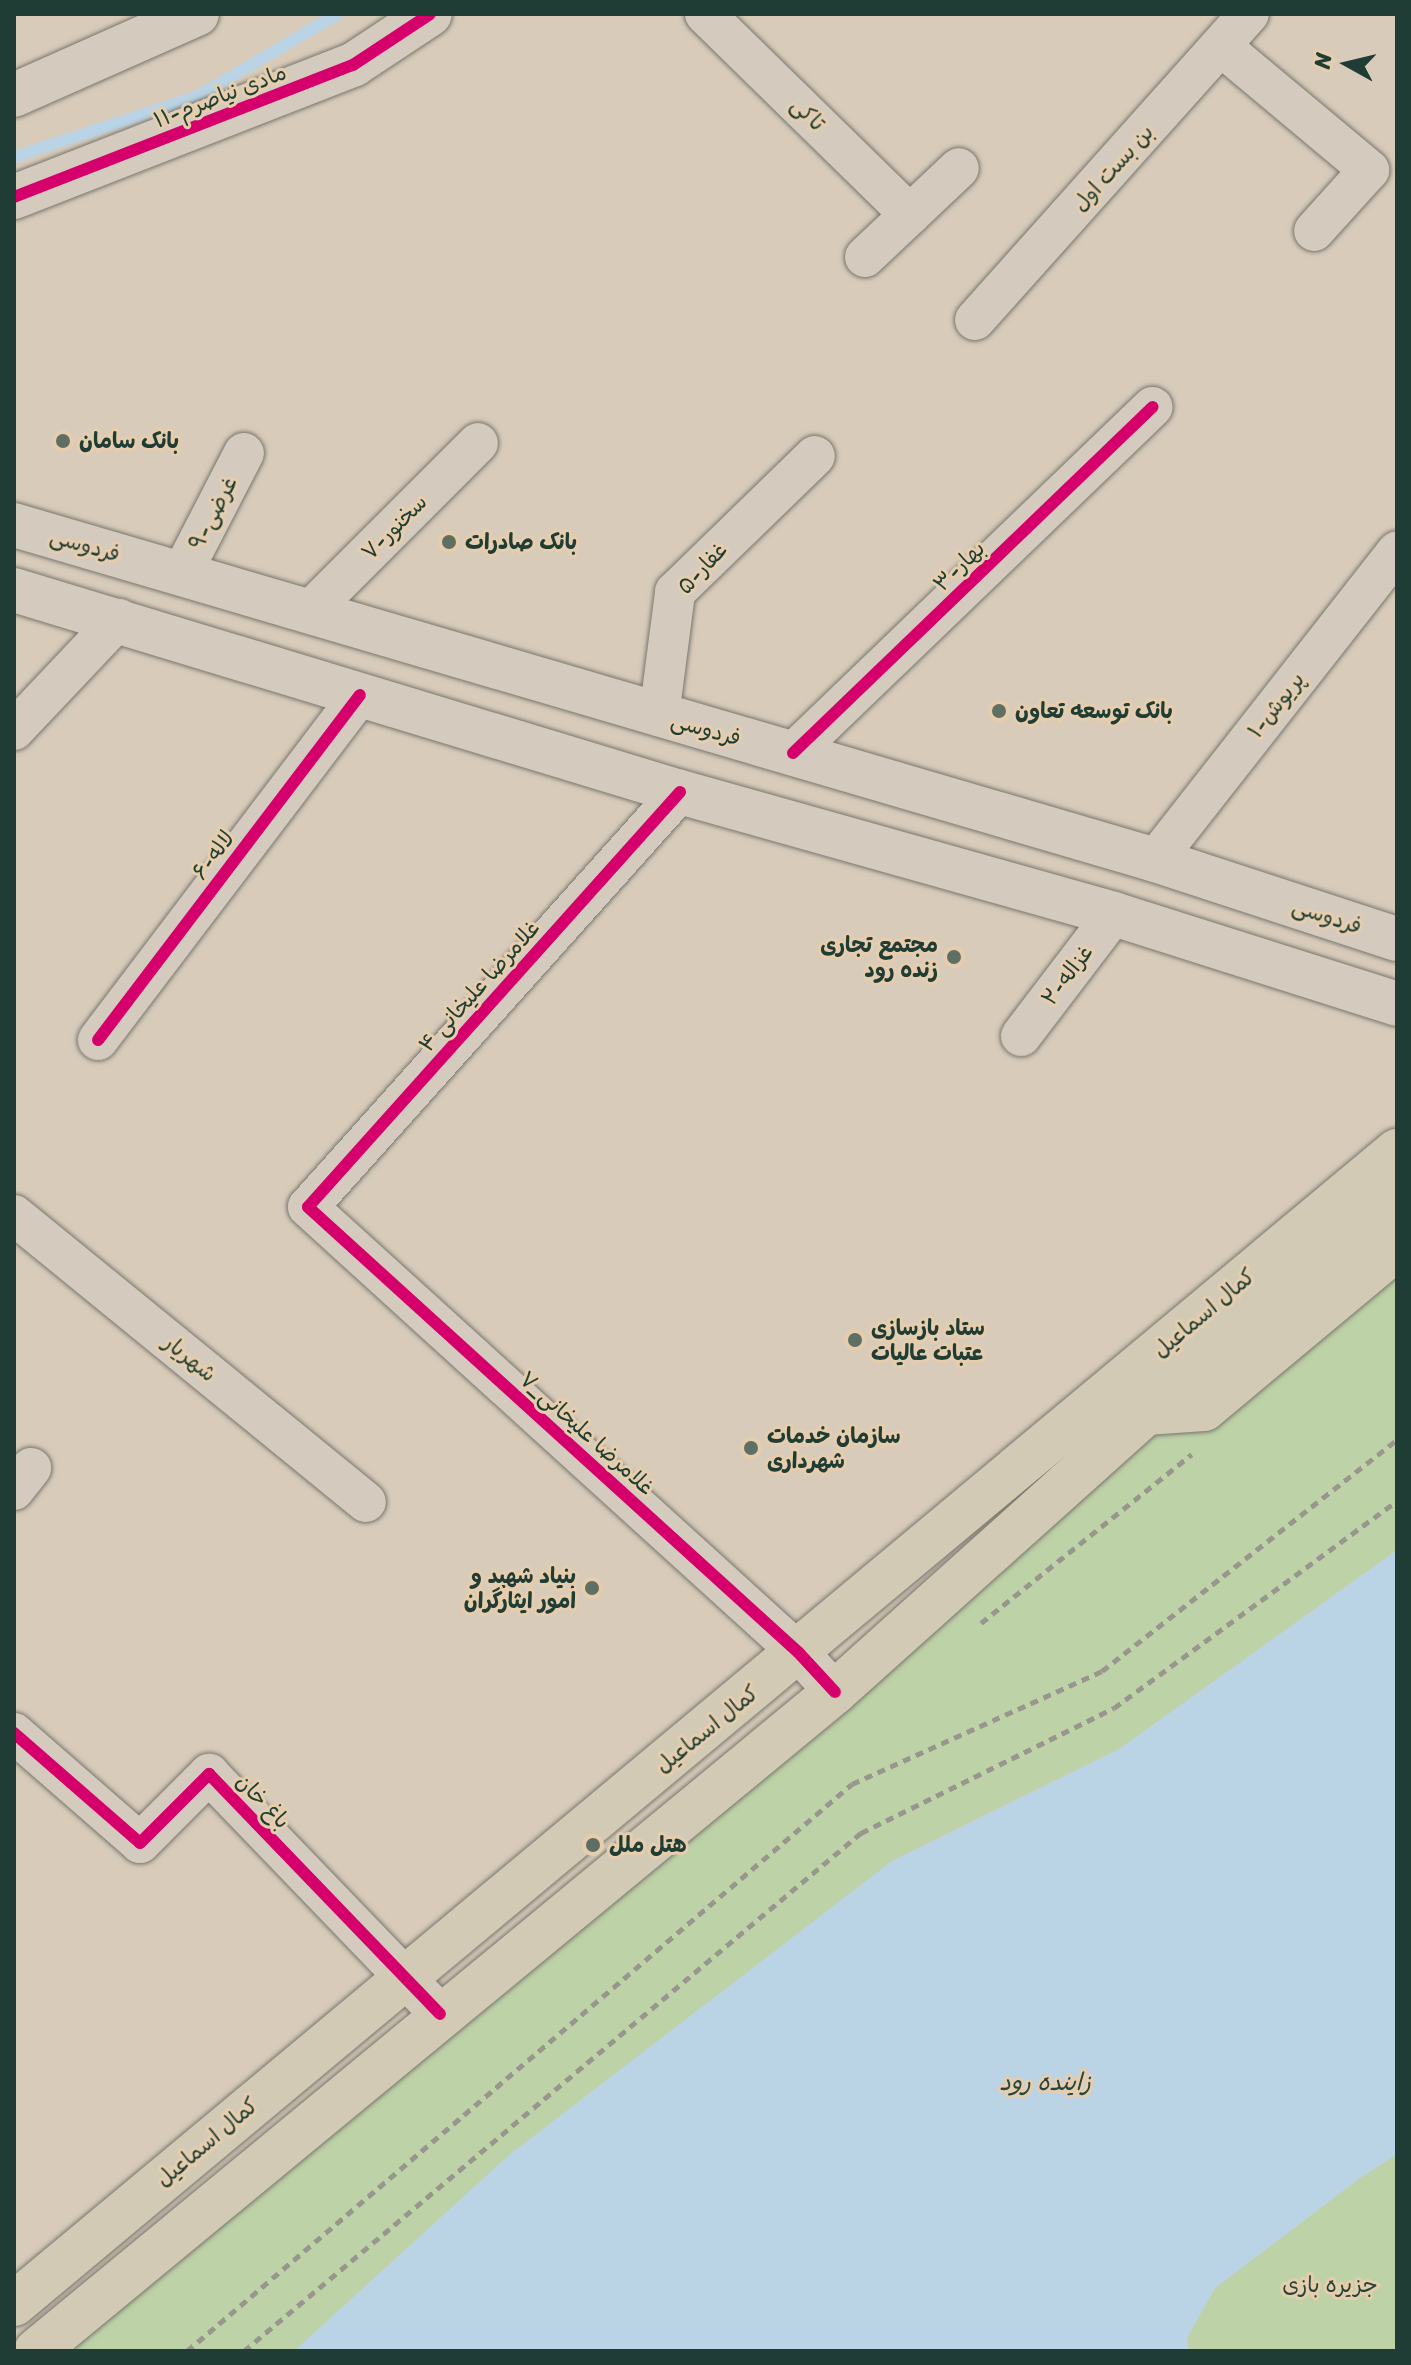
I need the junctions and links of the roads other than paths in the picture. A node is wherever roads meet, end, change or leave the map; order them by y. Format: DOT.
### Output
graph roads {
  1 [pos="197,14"];
  2 [pos="430,14"];
  3 [pos="705,14"];
  4 [pos="1249,14"];
  5 [pos="1222,47"];
  6 [pos="14,95"];
  7 [pos="959,168"];
  8 [pos="14,197"];
  9 [pos="910,215"];
  10 [pos="1314,231"];
  11 [pos="865,257"];
  12 [pos="975,320"];
  13 [pos="1153,407"];
  14 [pos="478,443"];
  15 [pos="244,453"];
  16 [pos="815,456"];
  17 [pos="14,525"];
  18 [pos="1396,555"];
  19 [pos="182,573"];
  20 [pos="14,590"];
  21 [pos="311,610"];
  22 [pos="119,619"];
  23 [pos="360,695"];
  24 [pos="659,716"];
  25 [pos="14,730"];
  26 [pos="713,732"];
  27 [pos="793,753"];
  28 [pos="680,792"];
  29 [pos="1155,860"];
  30 [pos="1114,914"];
  31 [pos="1397,939"];
  32 [pos="1397,1004"];
  33 [pos="1021,1036"];
  34 [pos="98,1040"];
  35 [pos="1397,1151"];
  36 [pos="1397,1197"];
  37 [pos="308,1207"];
  38 [pos="14,1215"];
  39 [pos="1397,1248"];
  40 [pos="1146,1413"];
  41 [pos="366,1502"];
  42 [pos="799,1653"];
  43 [pos="835,1692"];
  44 [pos="15,1736"];
  45 [pos="404,1977"];
  46 [pos="440,2014"];
  47 [pos="14,2304"];
  48 [pos="36,2351"];
  1 -- 6 [label="main road"];
  2 -- 8 [label="main road, ۱۱-مادی نیاصرم"];
  3 -- 9 [label="street, تاکی"];
  4 -- 5 [label="street, بن بست اول"];
  5 -- 10 [label="street"];
  5 -- 12 [label="street, بن بست اول"];
  7 -- 9 [label="street"];
  9 -- 11 [label="street"];
  13 -- 27 [label="street, ۳-بهار"];
  14 -- 21 [label="street, ۷-سخنور"];
  15 -- 19 [label="street, ۹-غرضی"];
  16 -- 24 [label="street, ۵-غفار"];
  17 -- 19 [label="main road, فردوسی"];
  18 -- 29 [label="street, ۱-پریوش"];
  19 -- 21 [label="main road, فردوسی"];
  20 -- 22 [label="main road"];
  21 -- 24 [label="main road, فردوسی"];
  22 -- 23 [label="main road"];
  22 -- 25 [label="street"];
  23 -- 28 [label="main road"];
  23 -- 34 [label="street, ۶-لاله"];
  24 -- 26 [label="main road, فردوسی"];
  26 -- 27 [label="main road, فردوسی"];
  26 -- 28 [label="main road"];
  27 -- 29 [label="main road, فردوسی"];
  28 -- 30 [label="main road"];
  28 -- 37 [label="street, ۴ غلامرضا علیخانی"];
  29 -- 31 [label="main road, فردوسی"];
  30 -- 32 [label="main road"];
  30 -- 33 [label="street, ۲-غزاله"];
  35 -- 42 [label="main road, کمال اسماعیل"];
  36 -- 40 [label="main road, کمال اسماعیل"];
  37 -- 42 [label="street, ۷_غلامرضا علیخانی"];
  38 -- 41 [label="street, شهریار"];
  39 -- 40 [label="main road"];
  40 -- 43 [label="main road, کمال اسماعیل"];
  42 -- 43 [label="street, ۷_غلامرضا علیخانی"];
  42 -- 45 [label="main road, کمال اسماعیل"];
  43 -- 46 [label="main road, کمال اسماعیل"];
  44 -- 45 [label="street, باغ خان"];
  45 -- 46 [label="street"];
  45 -- 47 [label="main road, کمال اسماعیل"];
  46 -- 48 [label="main road, کمال اسماعیل"];
}
